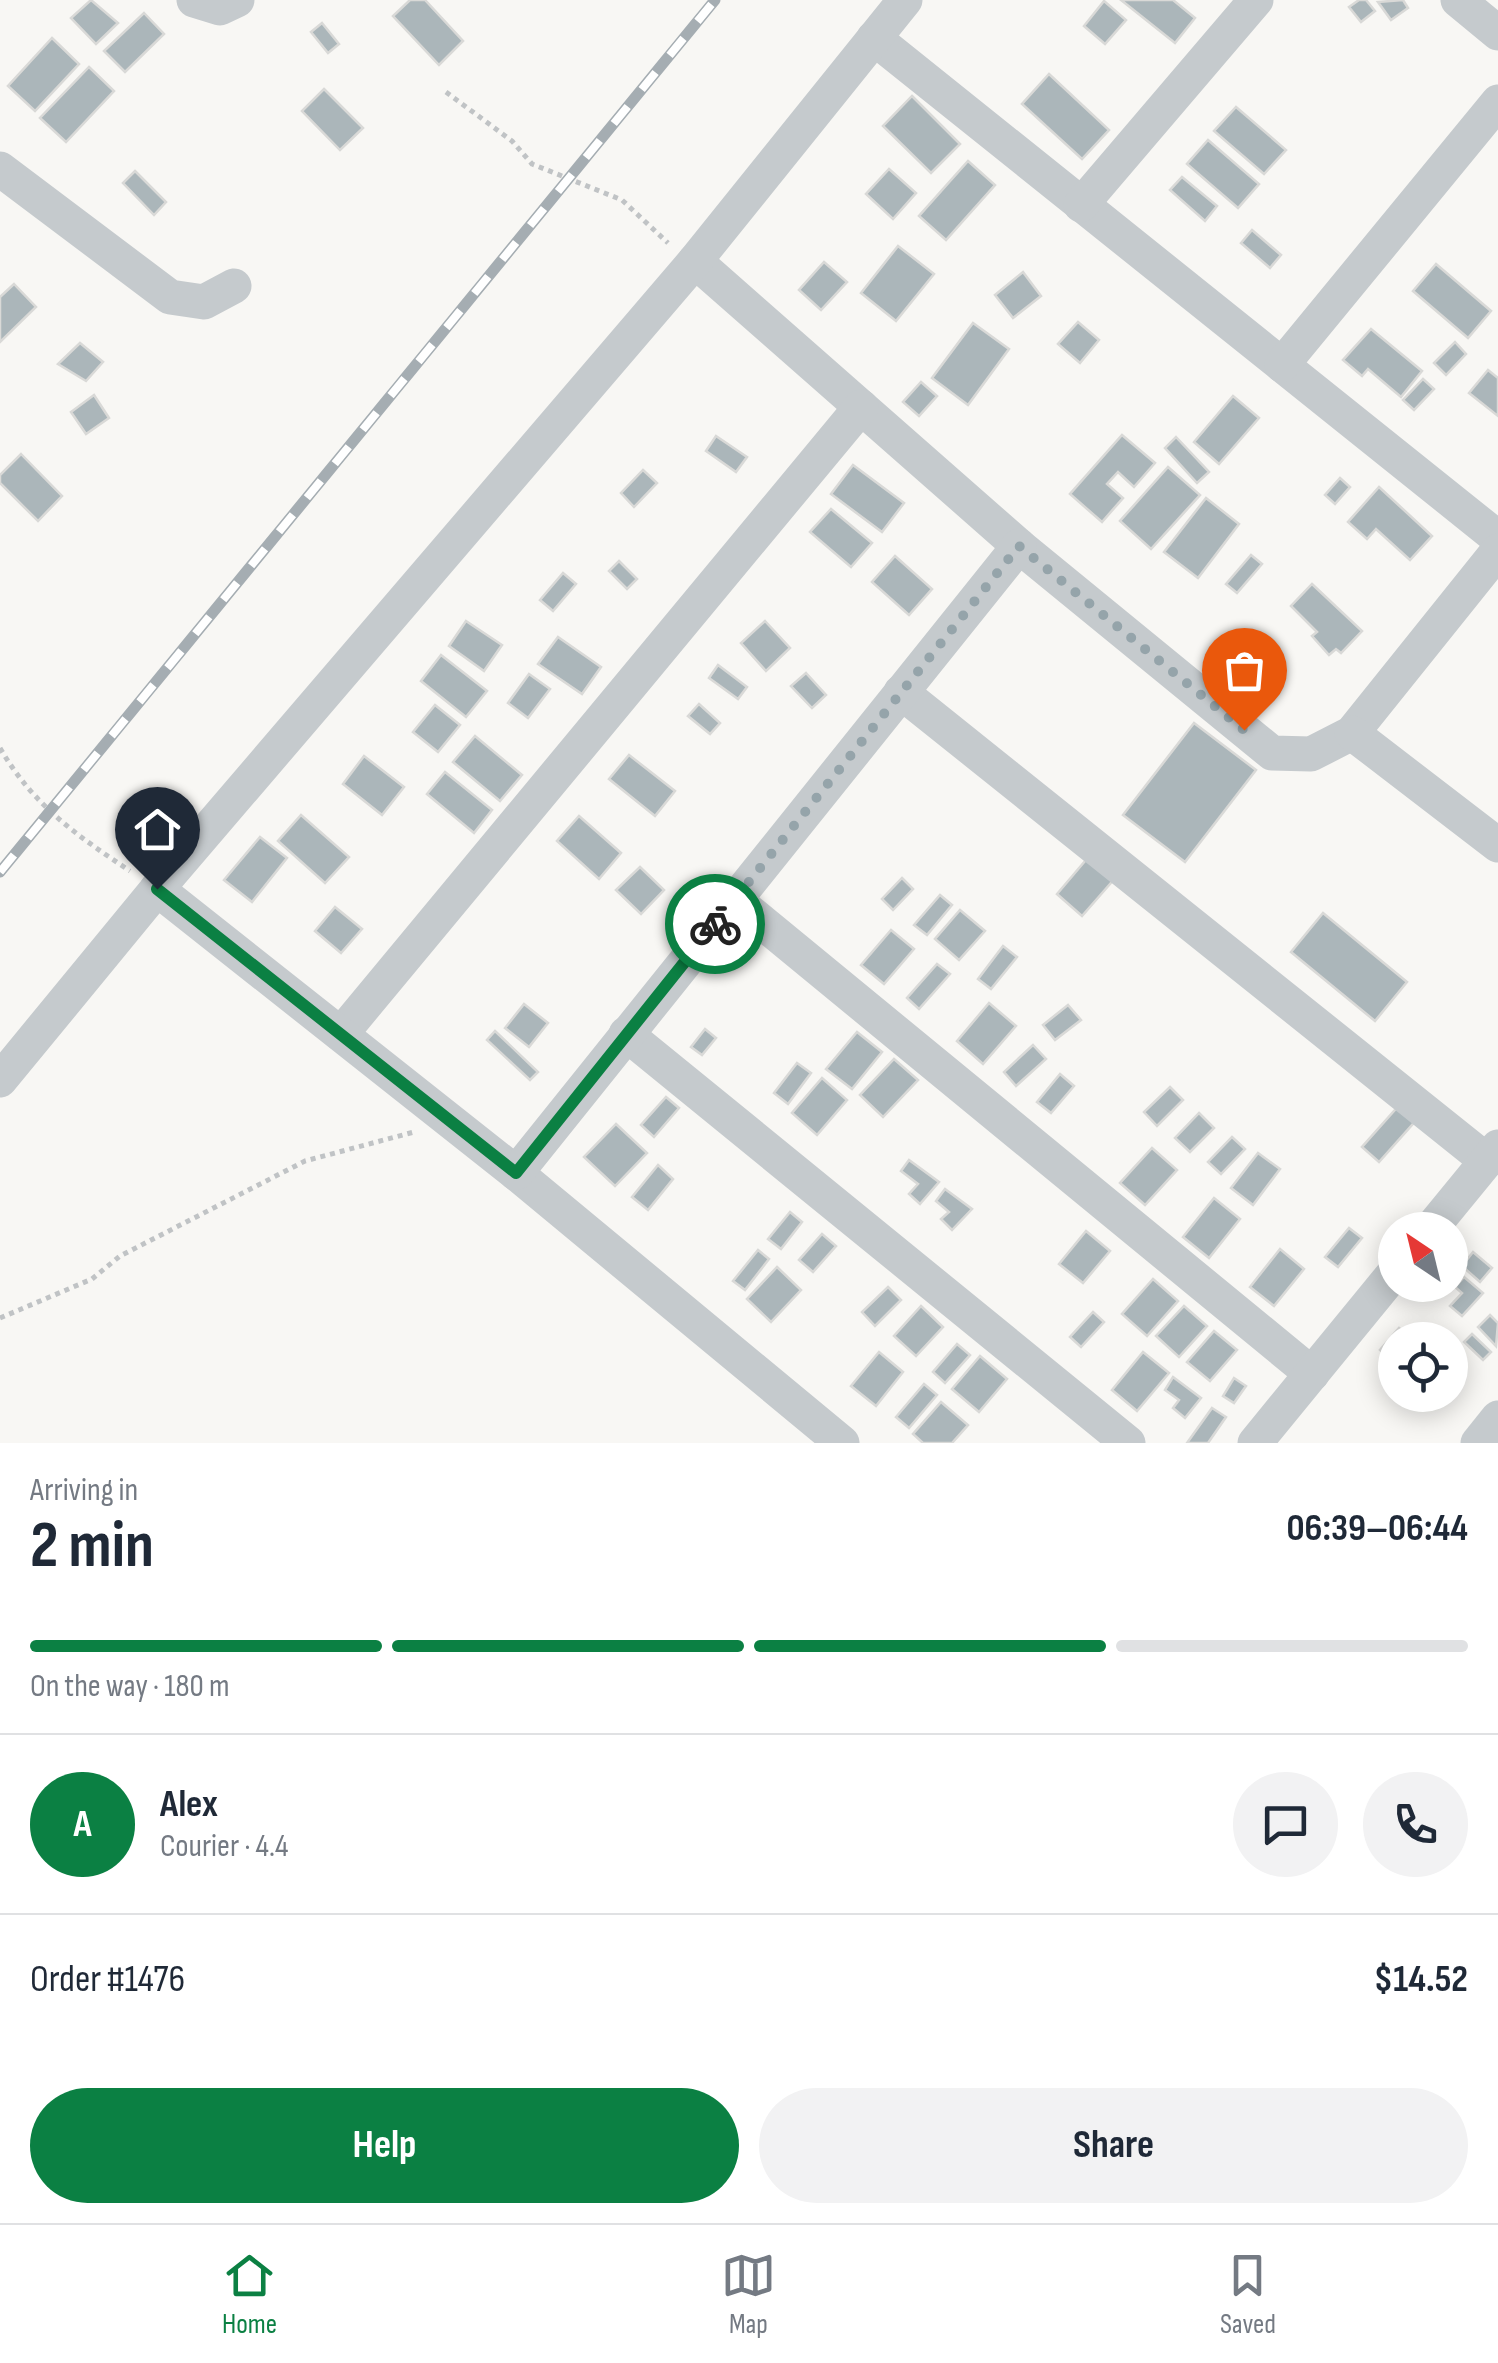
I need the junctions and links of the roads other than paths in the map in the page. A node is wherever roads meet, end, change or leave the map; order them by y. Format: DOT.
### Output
graph roads {
  1 [pos="194,0"];
  2 [pos="237,0"];
  3 [pos="905,0"];
  4 [pos="1256,0"];
  5 [pos="1458,0"];
  6 [pos="1498,33"];
  7 [pos="874,38"];
  8 [pos="1498,102"];
  9 [pos="0,169"];
  10 [pos="1081,206"];
  11 [pos="695,261"];
  12 [pos="234,286"];
  13 [pos="1282,365"];
  14 [pos="861,407"];
  15 [pos="1498,538"];
  16 [pos="1019,546"];
  17 [pos="1498,551"];
  18 [pos="900,692"];
  19 [pos="1352,733"];
  20 [pos="1498,845"];
  21 [pos="157,889"];
  22 [pos="735,900"];
  23 [pos="341,1034"];
  24 [pos="626,1034"];
  25 [pos="0,1080"];
  26 [pos="1492,1154"];
  27 [pos="516,1173"];
  28 [pos="1445,1212"];
  29 [pos="1378,1293"];
  30 [pos="1312,1374"];
  31 [pos="1498,1418"];
  32 [pos="842,1443"];
  33 [pos="1128,1443"];
  34 [pos="1255,1443"];
  35 [pos="1478,1443"];
  1 -- 2 [label="street"];
  3 -- 7 [label="street"];
  4 -- 10 [label="street"];
  5 -- 6 [label="street"];
  7 -- 10 [label="street"];
  7 -- 11 [label="street"];
  8 -- 13 [label="street"];
  9 -- 12 [label="street"];
  10 -- 13 [label="street"];
  11 -- 14 [label="street"];
  11 -- 21 [label="street"];
  13 -- 15 [label="street"];
  14 -- 16 [label="street"];
  14 -- 23 [label="street"];
  16 -- 18 [label="street"];
  16 -- 19 [label="street"];
  17 -- 19 [label="street"];
  18 -- 22 [label="street"];
  18 -- 26 [label="street"];
  19 -- 20 [label="street"];
  21 -- 23 [label="street"];
  21 -- 25 [label="street"];
  22 -- 24 [label="street"];
  22 -- 30 [label="street"];
  23 -- 27 [label="street"];
  24 -- 27 [label="street"];
  24 -- 33 [label="street"];
  26 -- 28 [label="street"];
  27 -- 32 [label="street"];
  29 -- 30 [label="street"];
  30 -- 34 [label="street"];
  31 -- 35 [label="street"];
}
